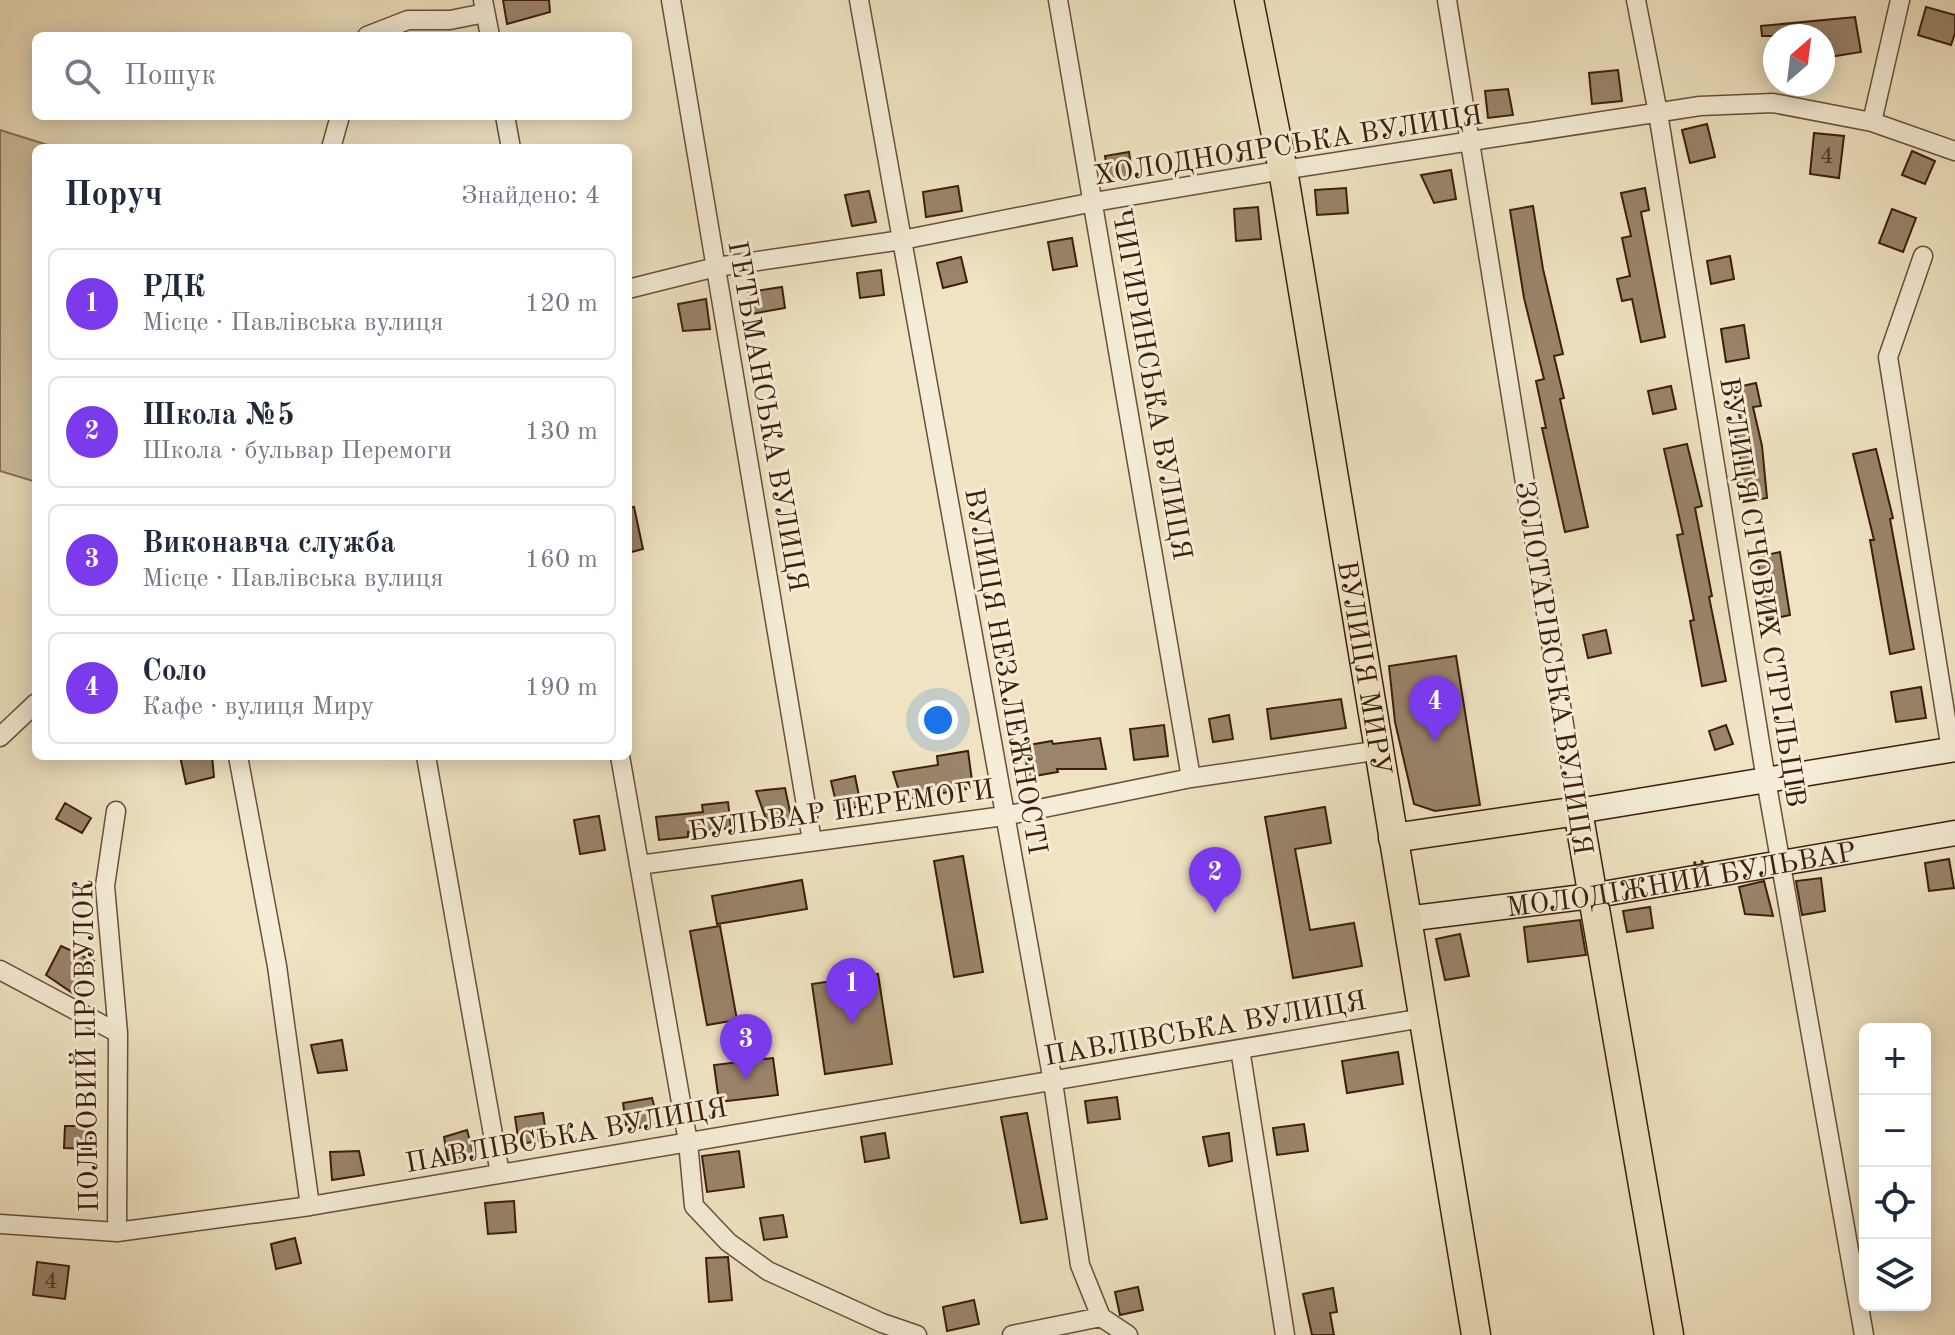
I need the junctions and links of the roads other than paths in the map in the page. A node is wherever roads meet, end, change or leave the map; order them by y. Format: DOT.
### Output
graph roads {
  1 [pos="671,0"];
  2 [pos="859,0"];
  3 [pos="1058,0"];
  4 [pos="1249,0"];
  5 [pos="1447,0"];
  6 [pos="1636,0"];
  7 [pos="1900,0"];
  8 [pos="484,6"];
  9 [pos="377,32"];
  10 [pos="489,32"];
  11 [pos="1658,113"];
  12 [pos="339,120"];
  13 [pos="506,120"];
  14 [pos="1872,122"];
  15 [pos="1471,143"];
  16 [pos="332,144"];
  17 [pos="510,144"];
  18 [pos="1955,151"];
  19 [pos="1283,170"];
  20 [pos="1094,202"];
  21 [pos="902,240"];
  22 [pos="1923,256"];
  23 [pos="716,267"];
  24 [pos="632,288"];
  25 [pos="32,707"];
  26 [pos="0,737"];
  27 [pos="1953,749"];
  28 [pos="1381,750"];
  29 [pos="239,760"];
  30 [pos="427,760"];
  31 [pos="621,760"];
  32 [pos="1191,778"];
  33 [pos="1766,780"];
  34 [pos="116,811"];
  35 [pos="1578,811"];
  36 [pos="1004,816"];
  37 [pos="1955,833"];
  38 [pos="1393,838"];
  39 [pos="812,841"];
  40 [pos="1781,864"];
  41 [pos="639,865"];
  42 [pos="1591,896"];
  43 [pos="1406,919"];
  44 [pos="0,970"];
  45 [pos="1423,1018"];
  46 [pos="118,1033"];
  47 [pos="1240,1049"];
  48 [pos="1053,1082"];
  49 [pos="688,1142"];
  50 [pos="500,1174"];
  51 [pos="310,1206"];
  52 [pos="0,1224"];
  53 [pos="117,1232"];
  54 [pos="1101,1317"];
  55 [pos="917,1335"];
  56 [pos="1012,1335"];
  57 [pos="1128,1335"];
  58 [pos="1285,1335"];
  59 [pos="1476,1335"];
  60 [pos="1669,1335"];
  61 [pos="1864,1335"];
  1 -- 23 [label="street, ГЕТЬМАНСЬКА ВУЛИЦЯ"];
  2 -- 21 [label="street, ВУЛИЦЯ НЕЗАЛЕЖНОСТІ"];
  3 -- 20 [label="street, ЧИГИРИНСЬКА ВУЛИЦЯ"];
  4 -- 19 [label="main road, ВУЛИЦЯ МИРУ"];
  5 -- 15 [label="street, ЗОЛОТАРІВСЬКА ВУЛИЦЯ"];
  6 -- 11 [label="street, ВУЛИЦЯ СІЧОВИХ СТРІЛЬЦІВ"];
  7 -- 14 [label="street"];
  8 -- 9 [label="street"];
  8 -- 10 [label="street"];
  11 -- 14 [label="street, ХОЛОДНОЯРСЬКА ВУЛИЦЯ"];
  11 -- 15 [label="street, ХОЛОДНОЯРСЬКА ВУЛИЦЯ"];
  11 -- 33 [label="street, ВУЛИЦЯ СІЧОВИХ СТРІЛЬЦІВ"];
  12 -- 16 [label="street"];
  13 -- 17 [label="street"];
  14 -- 18 [label="street, ХОЛОДНОЯРСЬКА ВУЛИЦЯ"];
  15 -- 19 [label="street, ХОЛОДНОЯРСЬКА ВУЛИЦЯ"];
  15 -- 35 [label="street, ЗОЛОТАРІВСЬКА ВУЛИЦЯ"];
  19 -- 20 [label="street, ХОЛОДНОЯРСЬКА ВУЛИЦЯ"];
  19 -- 28 [label="main road, ВУЛИЦЯ МИРУ"];
  20 -- 21 [label="street, ХОЛОДНОЯРСЬКА ВУЛИЦЯ"];
  20 -- 32 [label="street, ЧИГИРИНСЬКА ВУЛИЦЯ"];
  21 -- 23 [label="street, ХОЛОДНОЯРСЬКА ВУЛИЦЯ"];
  21 -- 36 [label="street, ВУЛИЦЯ НЕЗАЛЕЖНОСТІ"];
  22 -- 27 [label="street"];
  23 -- 24 [label="street, ХОЛОДНОЯРСЬКА ВУЛИЦЯ"];
  23 -- 39 [label="street, ГЕТЬМАНСЬКА ВУЛИЦЯ"];
  25 -- 26 [label="street"];
  27 -- 33 [label="main road"];
  28 -- 32 [label="street, БУЛЬВАР ПЕРЕМОГИ"];
  28 -- 38 [label="main road, ВУЛИЦЯ МИРУ"];
  29 -- 51 [label="street"];
  30 -- 50 [label="street"];
  31 -- 41 [label="street"];
  32 -- 36 [label="street, БУЛЬВАР ПЕРЕМОГИ"];
  33 -- 35 [label="main road"];
  33 -- 40 [label="street, ВУЛИЦЯ СІЧОВИХ СТРІЛЬЦІВ"];
  34 -- 46 [label="street, ПОЛЬОВИЙ ПРОВУЛОК"];
  35 -- 38 [label="main road"];
  35 -- 42 [label="main road, ЗОЛОТАРІВСЬКА ВУЛИЦЯ"];
  36 -- 39 [label="street, БУЛЬВАР ПЕРЕМОГИ"];
  36 -- 48 [label="street, ВУЛИЦЯ НЕЗАЛЕЖНОСТІ"];
  37 -- 40 [label="main road, МОЛОДІЖНИЙ БУЛЬВАР"];
  38 -- 43 [label="main road, ВУЛИЦЯ МИРУ"];
  39 -- 41 [label="street, БУЛЬВАР ПЕРЕМОГИ"];
  40 -- 42 [label="main road, МОЛОДІЖНИЙ БУЛЬВАР"];
  40 -- 61 [label="street, ВУЛИЦЯ СІЧОВИХ СТРІЛЬЦІВ"];
  41 -- 49 [label="street"];
  42 -- 43 [label="main road, МОЛОДІЖНИЙ БУЛЬВАР"];
  42 -- 60 [label="main road, ЗОЛОТАРІВСЬКА ВУЛИЦЯ"];
  43 -- 45 [label="main road, ВУЛИЦЯ МИРУ"];
  44 -- 46 [label="street"];
  45 -- 47 [label="street, ПАВЛІВСЬКА ВУЛИЦЯ"];
  45 -- 59 [label="main road, ВУЛИЦЯ МИРУ"];
  46 -- 53 [label="street, ПОЛЬОВИЙ ПРОВУЛОК"];
  47 -- 48 [label="street, ПАВЛІВСЬКА ВУЛИЦЯ"];
  47 -- 58 [label="street"];
  48 -- 49 [label="street, ПАВЛІВСЬКА ВУЛИЦЯ"];
  48 -- 54 [label="street, ВУЛИЦЯ НЕЗАЛЕЖНОСТІ"];
  49 -- 50 [label="street, ПАВЛІВСЬКА ВУЛИЦЯ"];
  49 -- 55 [label="street"];
  50 -- 51 [label="street, ПАВЛІВСЬКА ВУЛИЦЯ"];
  51 -- 53 [label="street, ПАВЛІВСЬКА ВУЛИЦЯ"];
  52 -- 53 [label="street, ПАВЛІВСЬКА ВУЛИЦЯ"];
  54 -- 56 [label="street"];
  54 -- 57 [label="street"];
}
